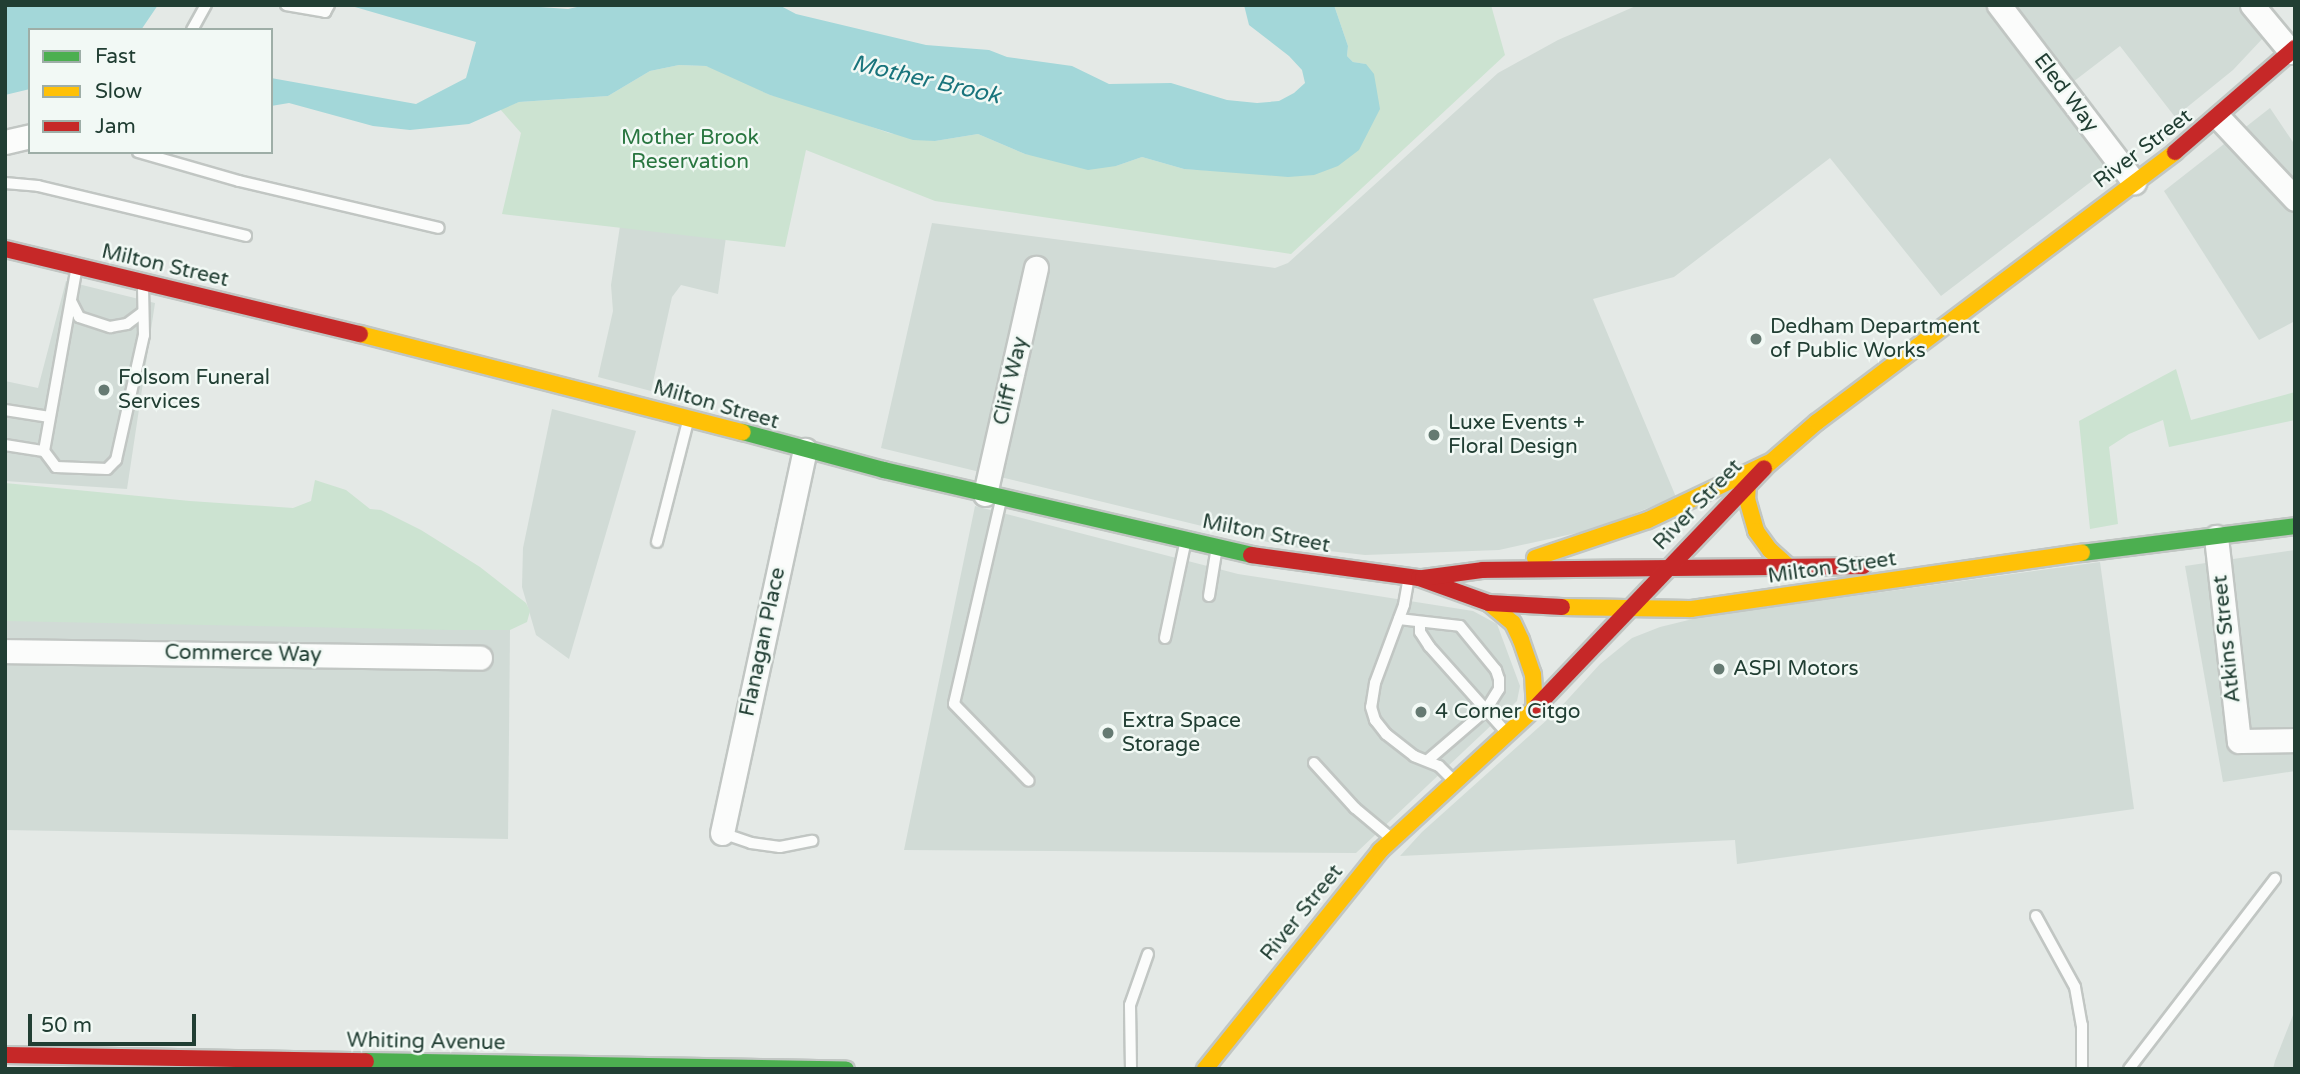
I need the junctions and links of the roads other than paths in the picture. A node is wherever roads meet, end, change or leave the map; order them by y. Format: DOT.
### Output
graph roads {
  1 [pos="206,5"];
  2 [pos="286,5"];
  3 [pos="329,5"];
  4 [pos="1999,5"];
  5 [pos="2252,5"];
  6 [pos="193,28"];
  7 [pos="2293,50"];
  8 [pos="2219,118"];
  9 [pos="28,136"];
  10 [pos="5,142"];
  11 [pos="145,154"];
  12 [pos="2134,182"];
  13 [pos="5,183"];
  14 [pos="2295,199"];
  15 [pos="439,229"];
  16 [pos="246,236"];
  17 [pos="5,249"];
  18 [pos="78,267"];
  19 [pos="1036,268"];
  20 [pos="143,282"];
  21 [pos="71,300"];
  22 [pos="143,312"];
  23 [pos="5,410"];
  24 [pos="50,417"];
  25 [pos="689,418"];
  26 [pos="5,444"];
  27 [pos="805,450"];
  28 [pos="44,452"];
  29 [pos="1768,463"];
  30 [pos="1748,482"];
  31 [pos="993,496"];
  32 [pos="2295,526"];
  33 [pos="2216,537"];
  34 [pos="1186,540"];
  35 [pos="657,542"];
  36 [pos="1217,547"];
  37 [pos="2003,565"];
  38 [pos="1789,567"];
  39 [pos="1483,570"];
  40 [pos="1664,570"];
  41 [pos="1414,578"];
  42 [pos="1209,596"];
  43 [pos="1489,603"];
  44 [pos="1628,610"];
  45 [pos="1399,619"];
  46 [pos="1420,622"];
  47 [pos="1165,638"];
  48 [pos="5,651"];
  49 [pos="480,658"];
  50 [pos="1535,708"];
  51 [pos="1485,711"];
  52 [pos="1508,734"];
  53 [pos="2295,740"];
  54 [pos="1427,760"];
  55 [pos="1314,764"];
  56 [pos="1028,781"];
  57 [pos="1455,783"];
  58 [pos="722,833"];
  59 [pos="1393,839"];
  60 [pos="812,841"];
  61 [pos="2275,879"];
  62 [pos="2036,916"];
  63 [pos="1149,954"];
  64 [pos="5,1055"];
  65 [pos="534,1067"];
  66 [pos="846,1069"];
  67 [pos="1131,1069"];
  68 [pos="1205,1069"];
  69 [pos="2082,1069"];
  70 [pos="2129,1069"];
  1 -- 6 [label="lane"];
  2 -- 3 [label="lane"];
  4 -- 12 [label="street, Eled Way"];
  5 -- 7 [label="street"];
  7 -- 8 [label="main road, River Street"];
  8 -- 12 [label="main road, River Street"];
  8 -- 14 [label="street"];
  9 -- 10 [label="street"];
  11 -- 15 [label="lane"];
  12 -- 29 [label="main road, River Street"];
  13 -- 16 [label="lane"];
  17 -- 18 [label="main road, Milton Street"];
  18 -- 20 [label="main road, Milton Street"];
  18 -- 21 [label="lane"];
  19 -- 31 [label="street, Cliff Way"];
  20 -- 22 [label="lane"];
  20 -- 25 [label="main road, Milton Street"];
  21 -- 22 [label="lane"];
  21 -- 24 [label="lane"];
  22 -- 28 [label="lane"];
  23 -- 24 [label="lane"];
  24 -- 28 [label="lane"];
  25 -- 27 [label="main road, Milton Street"];
  25 -- 35 [label="lane"];
  26 -- 28 [label="lane"];
  27 -- 31 [label="main road, Milton Street"];
  27 -- 58 [label="street, Flanagan Place"];
  29 -- 30 [label="main road, River Street"];
  29 -- 39 [label="main road"];
  30 -- 38 [label="main road"];
  30 -- 40 [label="main road, River Street"];
  31 -- 34 [label="main road, Milton Street"];
  31 -- 56 [label="lane"];
  32 -- 33 [label="main road, Milton Street"];
  33 -- 37 [label="main road, Milton Street"];
  33 -- 53 [label="street, Atkins Street"];
  34 -- 36 [label="main road, Milton Street"];
  34 -- 47 [label="lane"];
  36 -- 41 [label="main road, Milton Street"];
  36 -- 42 [label="lane"];
  37 -- 38 [label="main road, Milton Street"];
  37 -- 44 [label="main road, Milton Street"];
  38 -- 40 [label="main road, Milton Street"];
  39 -- 40 [label="main road, Milton Street"];
  39 -- 41 [label="main road, Milton Street"];
  40 -- 44 [label="main road, River Street"];
  41 -- 43 [label="main road, Milton Street"];
  41 -- 45 [label="lane"];
  43 -- 44 [label="main road, Milton Street"];
  43 -- 50 [label="main road"];
  44 -- 50 [label="main road, River Street"];
  45 -- 46 [label="lane"];
  45 -- 54 [label="lane"];
  46 -- 51 [label="lane"];
  46 -- 51 [label="lane"];
  48 -- 49 [label="street, Commerce Way"];
  50 -- 52 [label="main road, River Street"];
  51 -- 52 [label="lane"];
  51 -- 54 [label="lane"];
  52 -- 57 [label="main road, River Street"];
  54 -- 57 [label="lane"];
  55 -- 59 [label="lane"];
  57 -- 59 [label="main road, River Street"];
  58 -- 60 [label="lane"];
  59 -- 68 [label="main road, River Street"];
  61 -- 70 [label="lane"];
  62 -- 69 [label="lane"];
  63 -- 67 [label="lane"];
  64 -- 65 [label="main road, Whiting Avenue"];
  65 -- 66 [label="main road, Whiting Avenue"];
}
